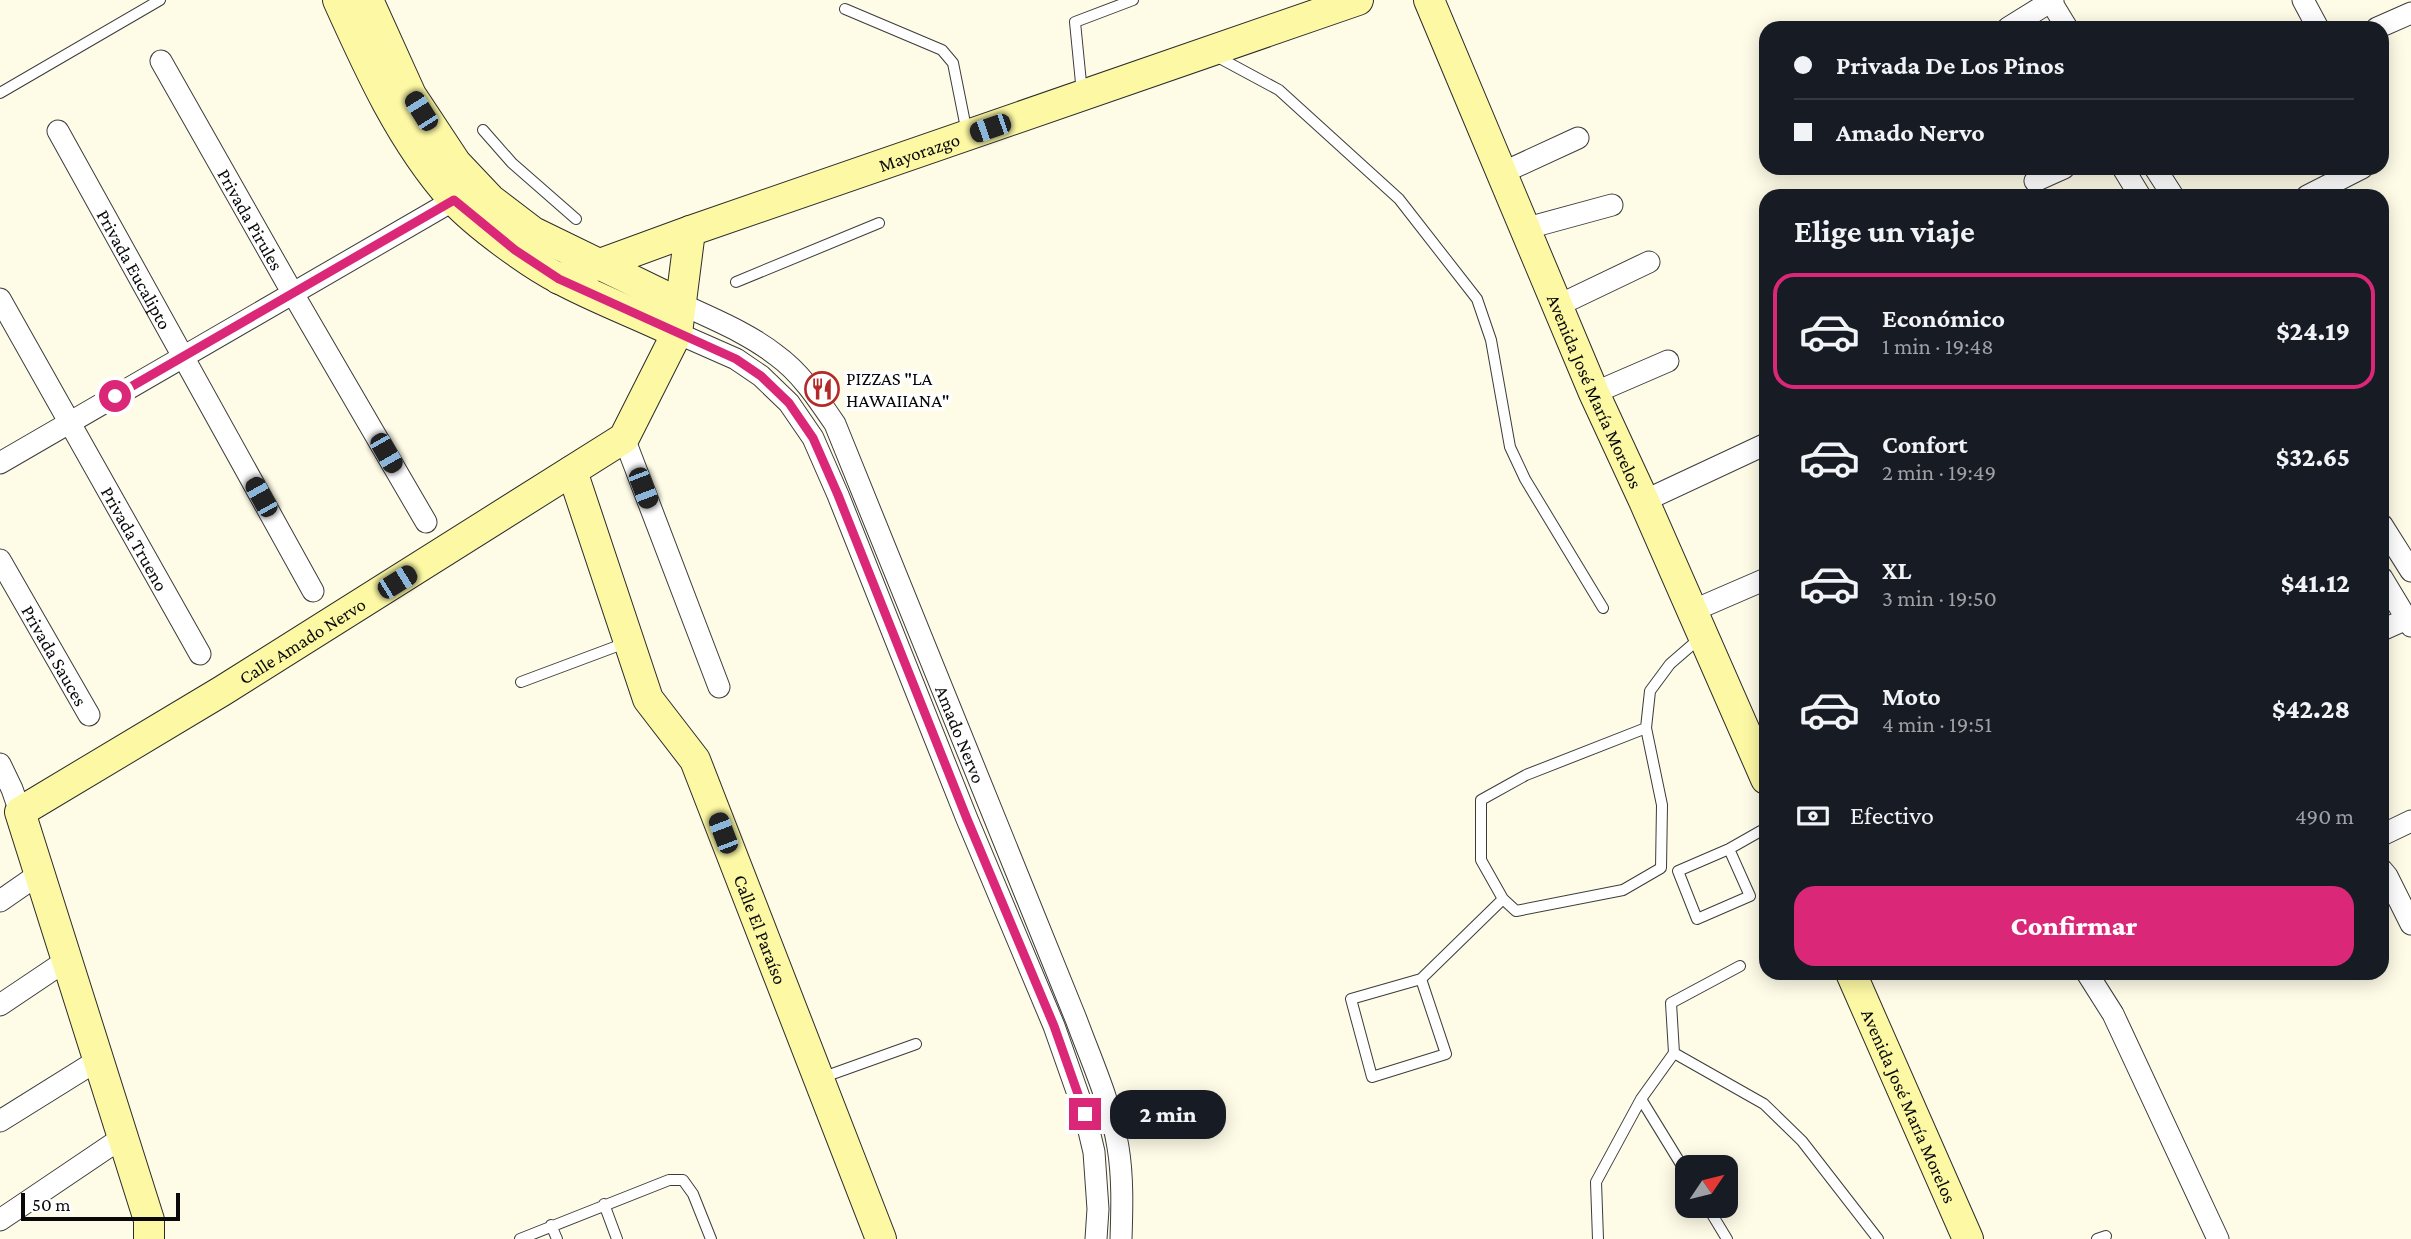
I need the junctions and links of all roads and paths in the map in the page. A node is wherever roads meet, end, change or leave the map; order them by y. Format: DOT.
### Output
graph roads {
  1 [pos="160,0"];
  2 [pos="1133,0"];
  3 [pos="1357,0"];
  4 [pos="1429,0"];
  5 [pos="2051,0"];
  6 [pos="2302,0"];
  7 [pos="351,2"];
  8 [pos="845,9"];
  9 [pos="2401,10"];
  10 [pos="2026,15"];
  11 [pos="2063,21"];
  12 [pos="2314,21"];
  13 [pos="2386,21"];
  14 [pos="1209,52"];
  15 [pos="161,61"];
  16 [pos="0,93"];
  17 [pos="1083,96"];
  18 [pos="483,130"];
  19 [pos="58,131"];
  20 [pos="967,135"];
  21 [pos="1578,138"];
  22 [pos="1502,173"];
  23 [pos="2048,175"];
  24 [pos="2348,175"];
  25 [pos="2035,181"];
  26 [pos="2321,189"];
  27 [pos="454,200"];
  28 [pos="1612,205"];
  29 [pos="576,219"];
  30 [pos="879,223"];
  31 [pos="1524,229"];
  32 [pos="690,231"];
  33 [pos="1649,262"];
  34 [pos="598,265"];
  35 [pos="559,279"];
  36 [pos="736,282"];
  37 [pos="292,292"];
  38 [pos="0,299"];
  39 [pos="1557,306"];
  40 [pos="679,318"];
  41 [pos="182,357"];
  42 [pos="1668,360"];
  43 [pos="1594,393"];
  44 [pos="70,422"];
  45 [pos="624,438"];
  46 [pos="1759,447"];
  47 [pos="0,463"];
  48 [pos="572,471"];
  49 [pos="1644,501"];
  50 [pos="426,522"];
  51 [pos="2389,536"];
  52 [pos="0,560"];
  53 [pos="2411,570"];
  54 [pos="1759,584"];
  55 [pos="2389,589"];
  56 [pos="313,591"];
  57 [pos="1603,608"];
  58 [pos="2410,621"];
  59 [pos="1697,624"];
  60 [pos="2389,628"];
  61 [pos="628,642"];
  62 [pos="200,654"];
  63 [pos="521,682"];
  64 [pos="719,687"];
  65 [pos="89,715"];
  66 [pos="1646,728"];
  67 [pos="1759,763"];
  68 [pos="0,764"];
  69 [pos="11,799"];
  70 [pos="2411,821"];
  71 [pos="1759,832"];
  72 [pos="2389,832"];
  73 [pos="1729,849"];
  74 [pos="39,874"];
  75 [pos="2389,880"];
  76 [pos="1503,899"];
  77 [pos="0,901"];
  78 [pos="2411,924"];
  79 [pos="66,960"];
  80 [pos="1741,966"];
  81 [pos="1421,979"];
  82 [pos="1854,980"];
  83 [pos="2091,980"];
  84 [pos="0,1005"];
  85 [pos="916,1044"];
  86 [pos="1674,1053"];
  87 [pos="98,1060"];
  88 [pos="818,1079"];
  89 [pos="1641,1098"];
  90 [pos="0,1121"];
  91 [pos="123,1137"];
  92 [pos="1676,1155"];
  93 [pos="604,1204"];
  94 [pos="1714,1218"];
  95 [pos="0,1220"];
  96 [pos="551,1226"];
  97 [pos="149,1239"];
  98 [pos="520,1239"];
  99 [pos="557,1239"];
  100 [pos="617,1239"];
  101 [pos="711,1239"];
  102 [pos="881,1239"];
  103 [pos="1096,1239"];
  104 [pos="1121,1239"];
  105 [pos="1598,1239"];
  106 [pos="1727,1239"];
  107 [pos="1878,1239"];
  108 [pos="1968,1239"];
  109 [pos="2218,1239"];
  1 -- 16 [label="lane"];
  2 -- 17 [label="lane"];
  3 -- 14 [label="main road, Mayorazgo"];
  4 -- 22 [label="main road, Avenida José María Morelos"];
  5 -- 10 [label="street"];
  5 -- 11 [label="street"];
  6 -- 12 [label="street"];
  7 -- 27 [label="main road"];
  7 -- 34 [label="main road"];
  8 -- 20 [label="lane"];
  9 -- 13 [label="street"];
  14 -- 17 [label="main road, Mayorazgo"];
  14 -- 57 [label="lane"];
  15 -- 37 [label="street, Privada Pirules"];
  17 -- 20 [label="main road, Mayorazgo"];
  18 -- 29 [label="lane"];
  19 -- 41 [label="street, Privada Eucalipto"];
  20 -- 32 [label="main road, Mayorazgo"];
  21 -- 22 [label="street"];
  22 -- 31 [label="main road, Avenida José María Morelos"];
  23 -- 25 [label="street"];
  24 -- 26 [label="street"];
  27 -- 35 [label="main road"];
  27 -- 37 [label="street"];
  28 -- 31 [label="street"];
  30 -- 36 [label="lane"];
  31 -- 39 [label="main road, Avenida José María Morelos"];
  32 -- 34 [label="main road, Mayorazgo"];
  32 -- 40 [label="main road"];
  33 -- 39 [label="street"];
  34 -- 35 [label="main road, Mayorazgo"];
  34 -- 40 [label="main road"];
  35 -- 40 [label="main road"];
  37 -- 41 [label="street"];
  37 -- 50 [label="street, Privada Pirules"];
  38 -- 44 [label="street"];
  39 -- 43 [label="main road, Avenida José María Morelos"];
  40 -- 45 [label="main road"];
  40 -- 103 [label="street, Amado Nervo"];
  40 -- 104 [label="street, Amado Nervo"];
  41 -- 44 [label="street"];
  41 -- 56 [label="street, Privada Eucalipto"];
  42 -- 43 [label="street"];
  43 -- 49 [label="main road, Avenida José María Morelos"];
  44 -- 47 [label="street"];
  44 -- 62 [label="street, Privada Trueno"];
  45 -- 48 [label="main road, Calle Amado Nervo"];
  45 -- 64 [label="street"];
  46 -- 49 [label="street"];
  48 -- 61 [label="main road, Calle El Paraíso"];
  48 -- 69 [label="main road, Calle Amado Nervo"];
  49 -- 59 [label="main road, Avenida José María Morelos"];
  51 -- 53 [label="street"];
  52 -- 65 [label="street, Privada Sauces"];
  54 -- 59 [label="street"];
  55 -- 58 [label="street"];
  58 -- 60 [label="street"];
  59 -- 66 [label="lane"];
  59 -- 67 [label="main road, Avenida José María Morelos"];
  61 -- 63 [label="lane"];
  61 -- 88 [label="main road, Calle El Paraíso"];
  66 -- 76 [label="lane"];
  66 -- 76 [label="lane"];
  68 -- 69 [label="street"];
  69 -- 74 [label="main road"];
  70 -- 72 [label="street"];
  71 -- 73 [label="lane"];
  73 -- 73 [label="lane"];
  74 -- 77 [label="street"];
  74 -- 79 [label="main road"];
  75 -- 78 [label="street"];
  76 -- 81 [label="lane"];
  79 -- 84 [label="street"];
  79 -- 87 [label="main road"];
  80 -- 86 [label="lane"];
  81 -- 81 [label="lane"];
  82 -- 108 [label="main road, Avenida José María Morelos"];
  83 -- 109 [label="street"];
  85 -- 88 [label="lane"];
  86 -- 89 [label="lane"];
  86 -- 107 [label="lane"];
  87 -- 90 [label="street"];
  87 -- 91 [label="main road"];
  88 -- 102 [label="main road, Calle El Paraíso"];
  89 -- 92 [label="lane"];
  89 -- 105 [label="lane"];
  91 -- 95 [label="street"];
  91 -- 97 [label="main road"];
  93 -- 96 [label="lane"];
  93 -- 100 [label="lane"];
  93 -- 101 [label="lane"];
  94 -- 106 [label="lane"];
  96 -- 98 [label="lane"];
  96 -- 99 [label="lane"];
}
